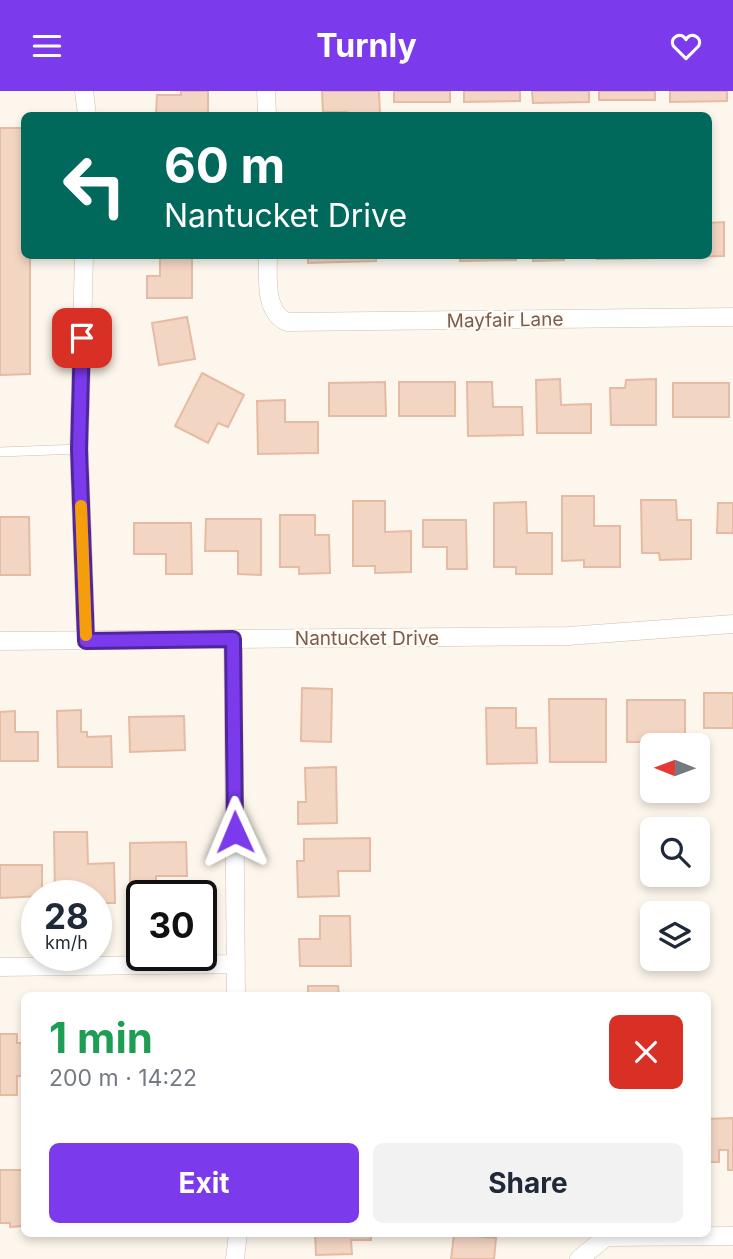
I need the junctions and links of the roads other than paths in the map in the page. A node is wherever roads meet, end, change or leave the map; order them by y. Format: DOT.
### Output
graph roads {
  1 [pos="84,91"];
  2 [pos="266,91"];
  3 [pos="88,112"];
  4 [pos="267,112"];
  5 [pos="84,259"];
  6 [pos="268,259"];
  7 [pos="733,317"];
  8 [pos="79,449"];
  9 [pos="0,452"];
  10 [pos="733,624"];
  11 [pos="233,639"];
  12 [pos="0,641"];
  13 [pos="86,641"];
  14 [pos="236,964"];
  15 [pos="0,967"];
  16 [pos="236,992"];
  17 [pos="711,1236"];
  18 [pos="733,1236"];
  19 [pos="238,1237"];
  20 [pos="606,1237"];
  21 [pos="235,1259"];
  22 [pos="579,1259"];
  1 -- 3 [label="street"];
  2 -- 4 [label="street"];
  5 -- 8 [label="street"];
  6 -- 7 [label="street, Mayfair Lane"];
  8 -- 9 [label="lane"];
  8 -- 13 [label="street"];
  10 -- 11 [label="street, Nantucket Drive"];
  11 -- 13 [label="street, Nantucket Drive"];
  11 -- 14 [label="street"];
  12 -- 13 [label="street, Nantucket Drive"];
  14 -- 15 [label="street"];
  14 -- 16 [label="street"];
  17 -- 18 [label="street"];
  19 -- 21 [label="street"];
  20 -- 22 [label="street"];
}
